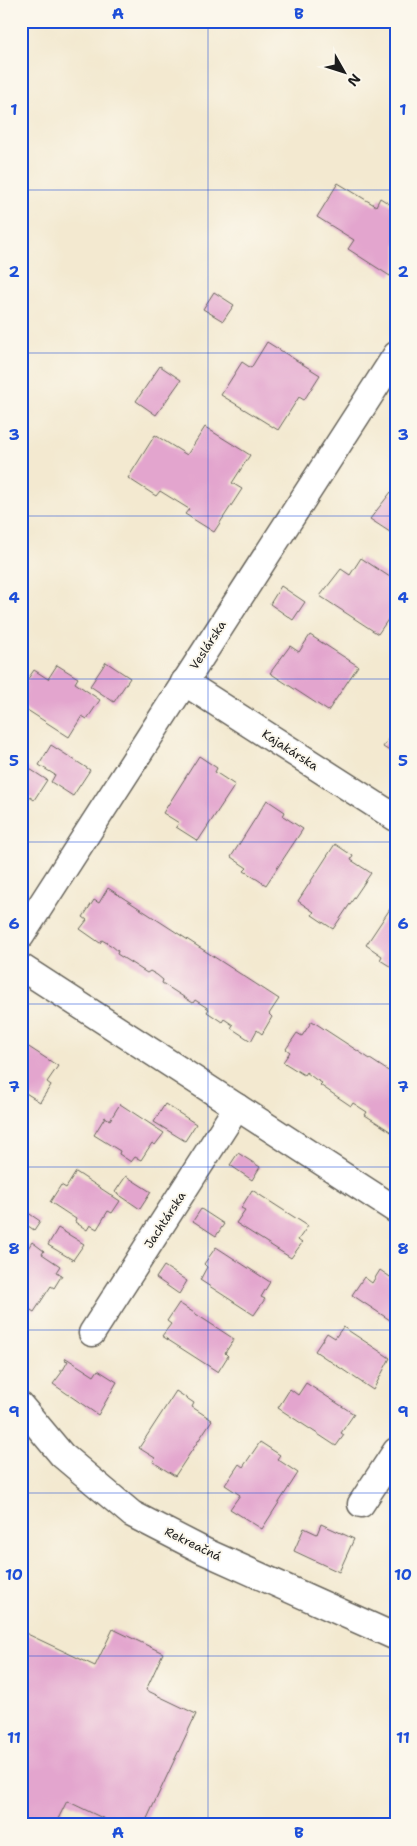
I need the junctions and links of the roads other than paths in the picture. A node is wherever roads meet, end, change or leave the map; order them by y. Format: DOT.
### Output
graph roads {
  1 [pos="396,356"];
  2 [pos="184,682"];
  3 [pos="396,818"];
  4 [pos="21,936"];
  5 [pos="21,967"];
  6 [pos="237,1107"];
  7 [pos="396,1210"];
  8 [pos="92,1333"];
  9 [pos="21,1406"];
  10 [pos="396,1451"];
  11 [pos="361,1504"];
  12 [pos="396,1637"];
  1 -- 2 [label="street, Veslárska"];
  2 -- 3 [label="street, Kajakárska"];
  2 -- 4 [label="street, Veslárska"];
  5 -- 6 [label="street"];
  6 -- 7 [label="street"];
  6 -- 8 [label="street, Jachtárska"];
  9 -- 12 [label="street, Rekreačná"];
  10 -- 11 [label="street"];
}
